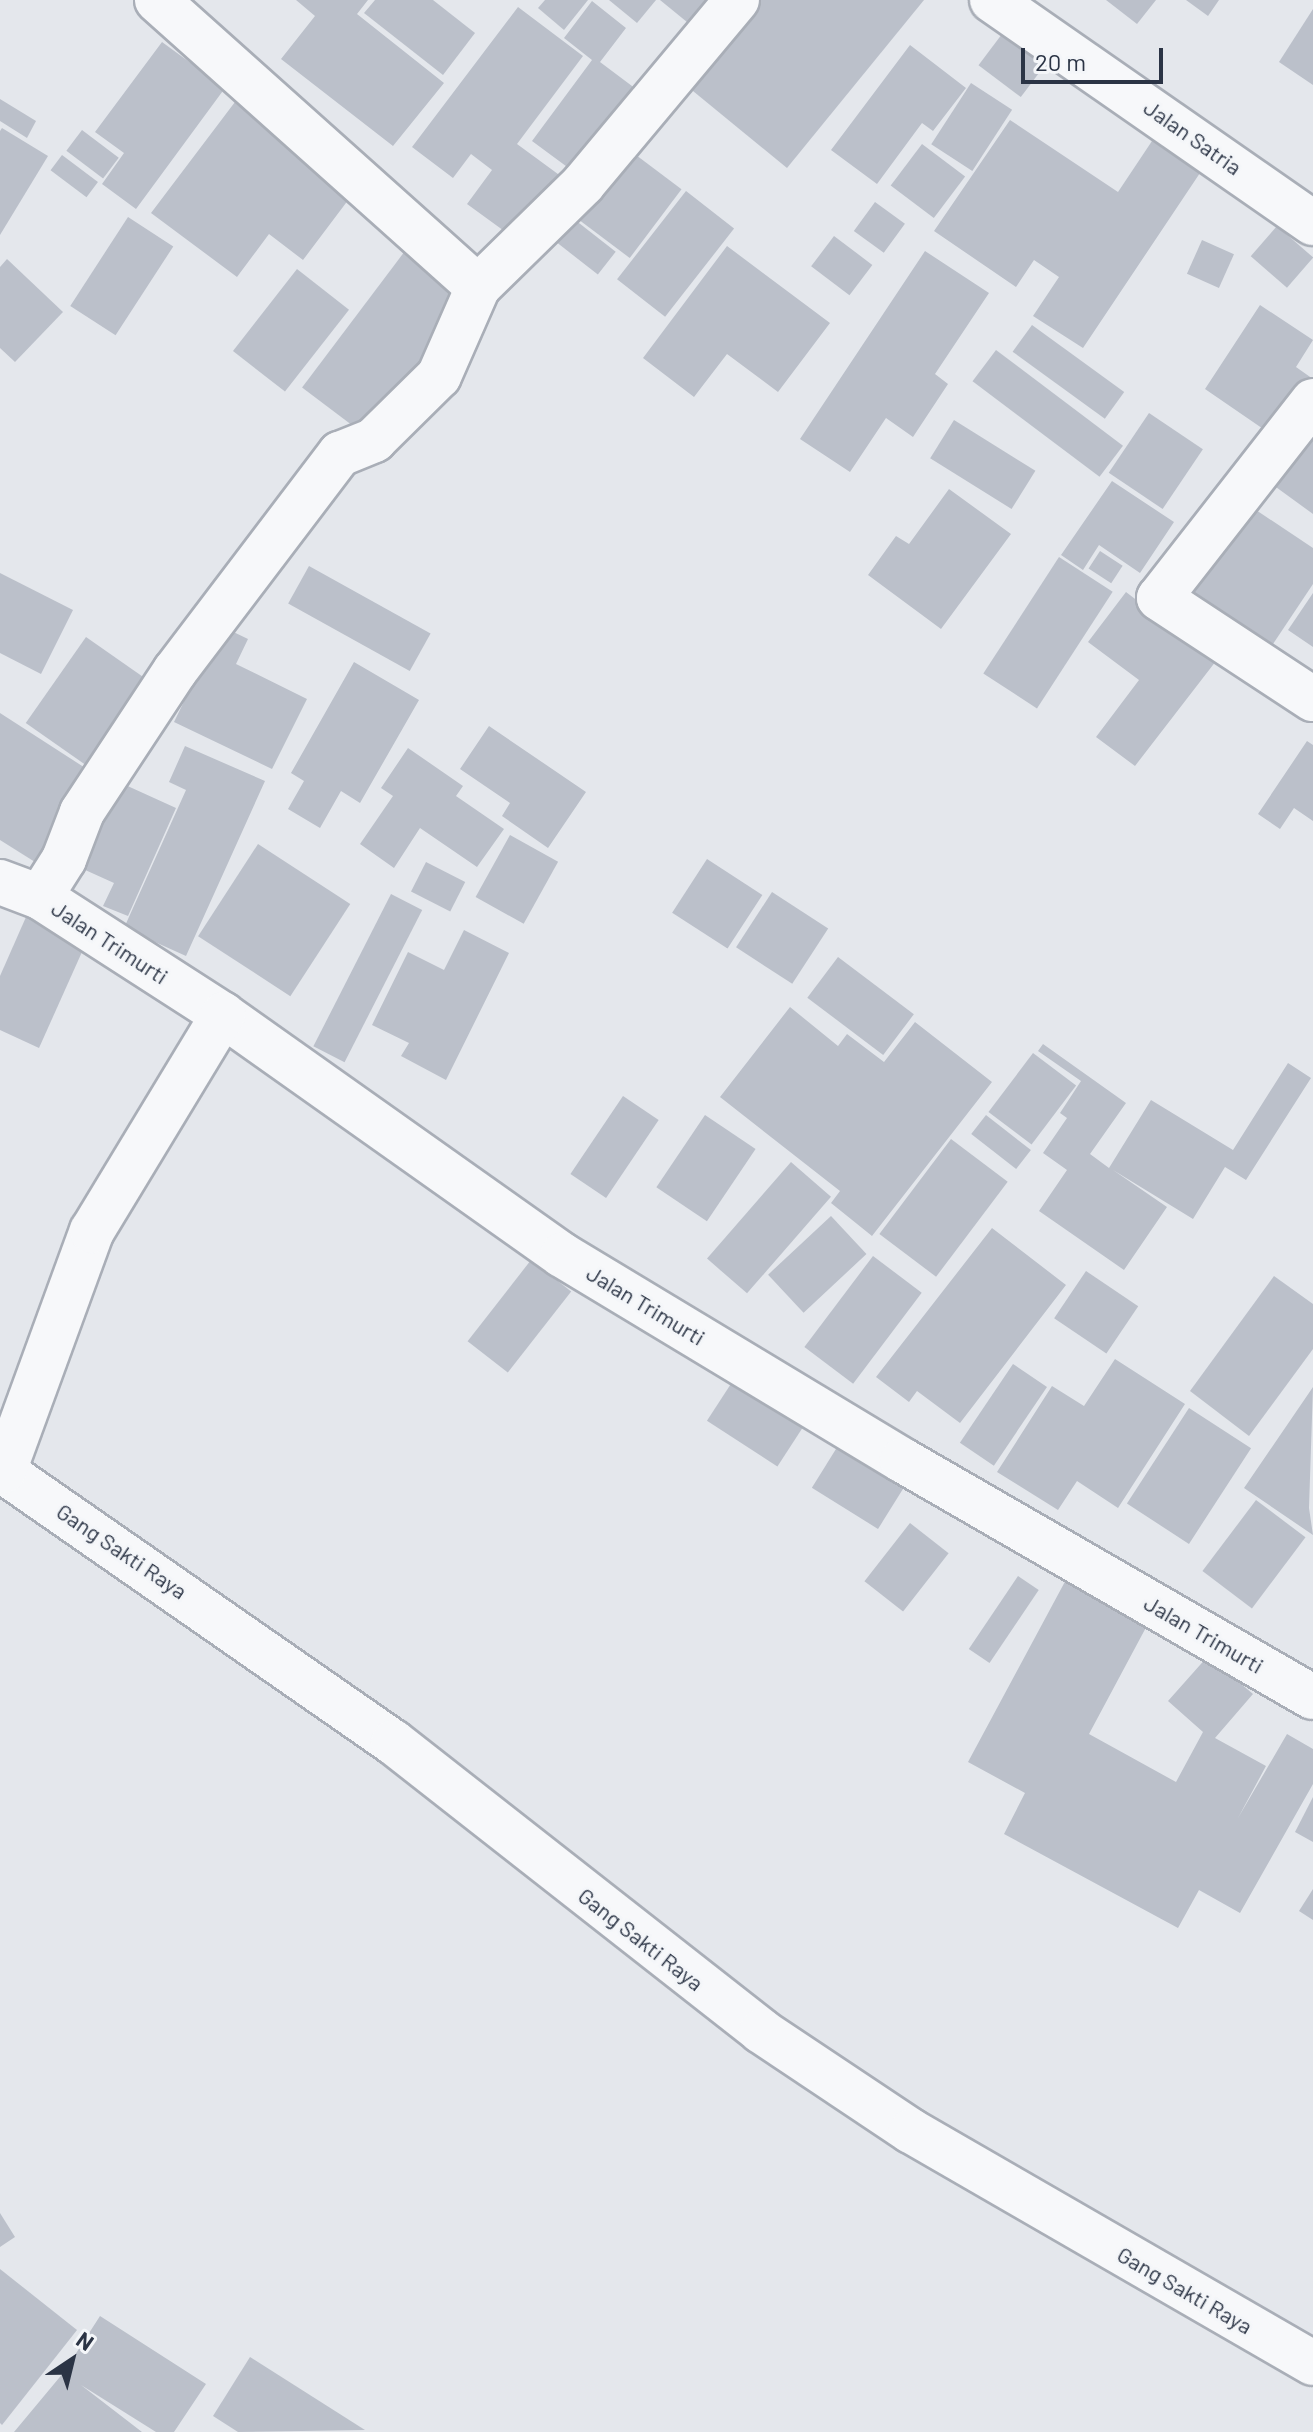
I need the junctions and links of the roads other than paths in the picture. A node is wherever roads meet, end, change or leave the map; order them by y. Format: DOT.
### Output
graph roads {
  1 [pos="157,0"];
  2 [pos="737,0"];
  3 [pos="992,0"];
  4 [pos="1313,223"];
  5 [pos="478,287"];
  6 [pos="1313,401"];
  7 [pos="1313,699"];
  8 [pos="20,889"];
  9 [pos="223,1015"];
  10 [pos="2,1470"];
  11 [pos="1313,1697"];
  12 [pos="1313,2363"];
  1 -- 5 [label="street"];
  2 -- 5 [label="street"];
  3 -- 4 [label="street, Jalan Satria"];
  5 -- 8 [label="street"];
  6 -- 7 [label="street"];
  8 -- 9 [label="street, Jalan Trimurti"];
  9 -- 10 [label="street"];
  9 -- 11 [label="street, Jalan Trimurti"];
  10 -- 12 [label="street, Gang Sakti Raya"];
}
